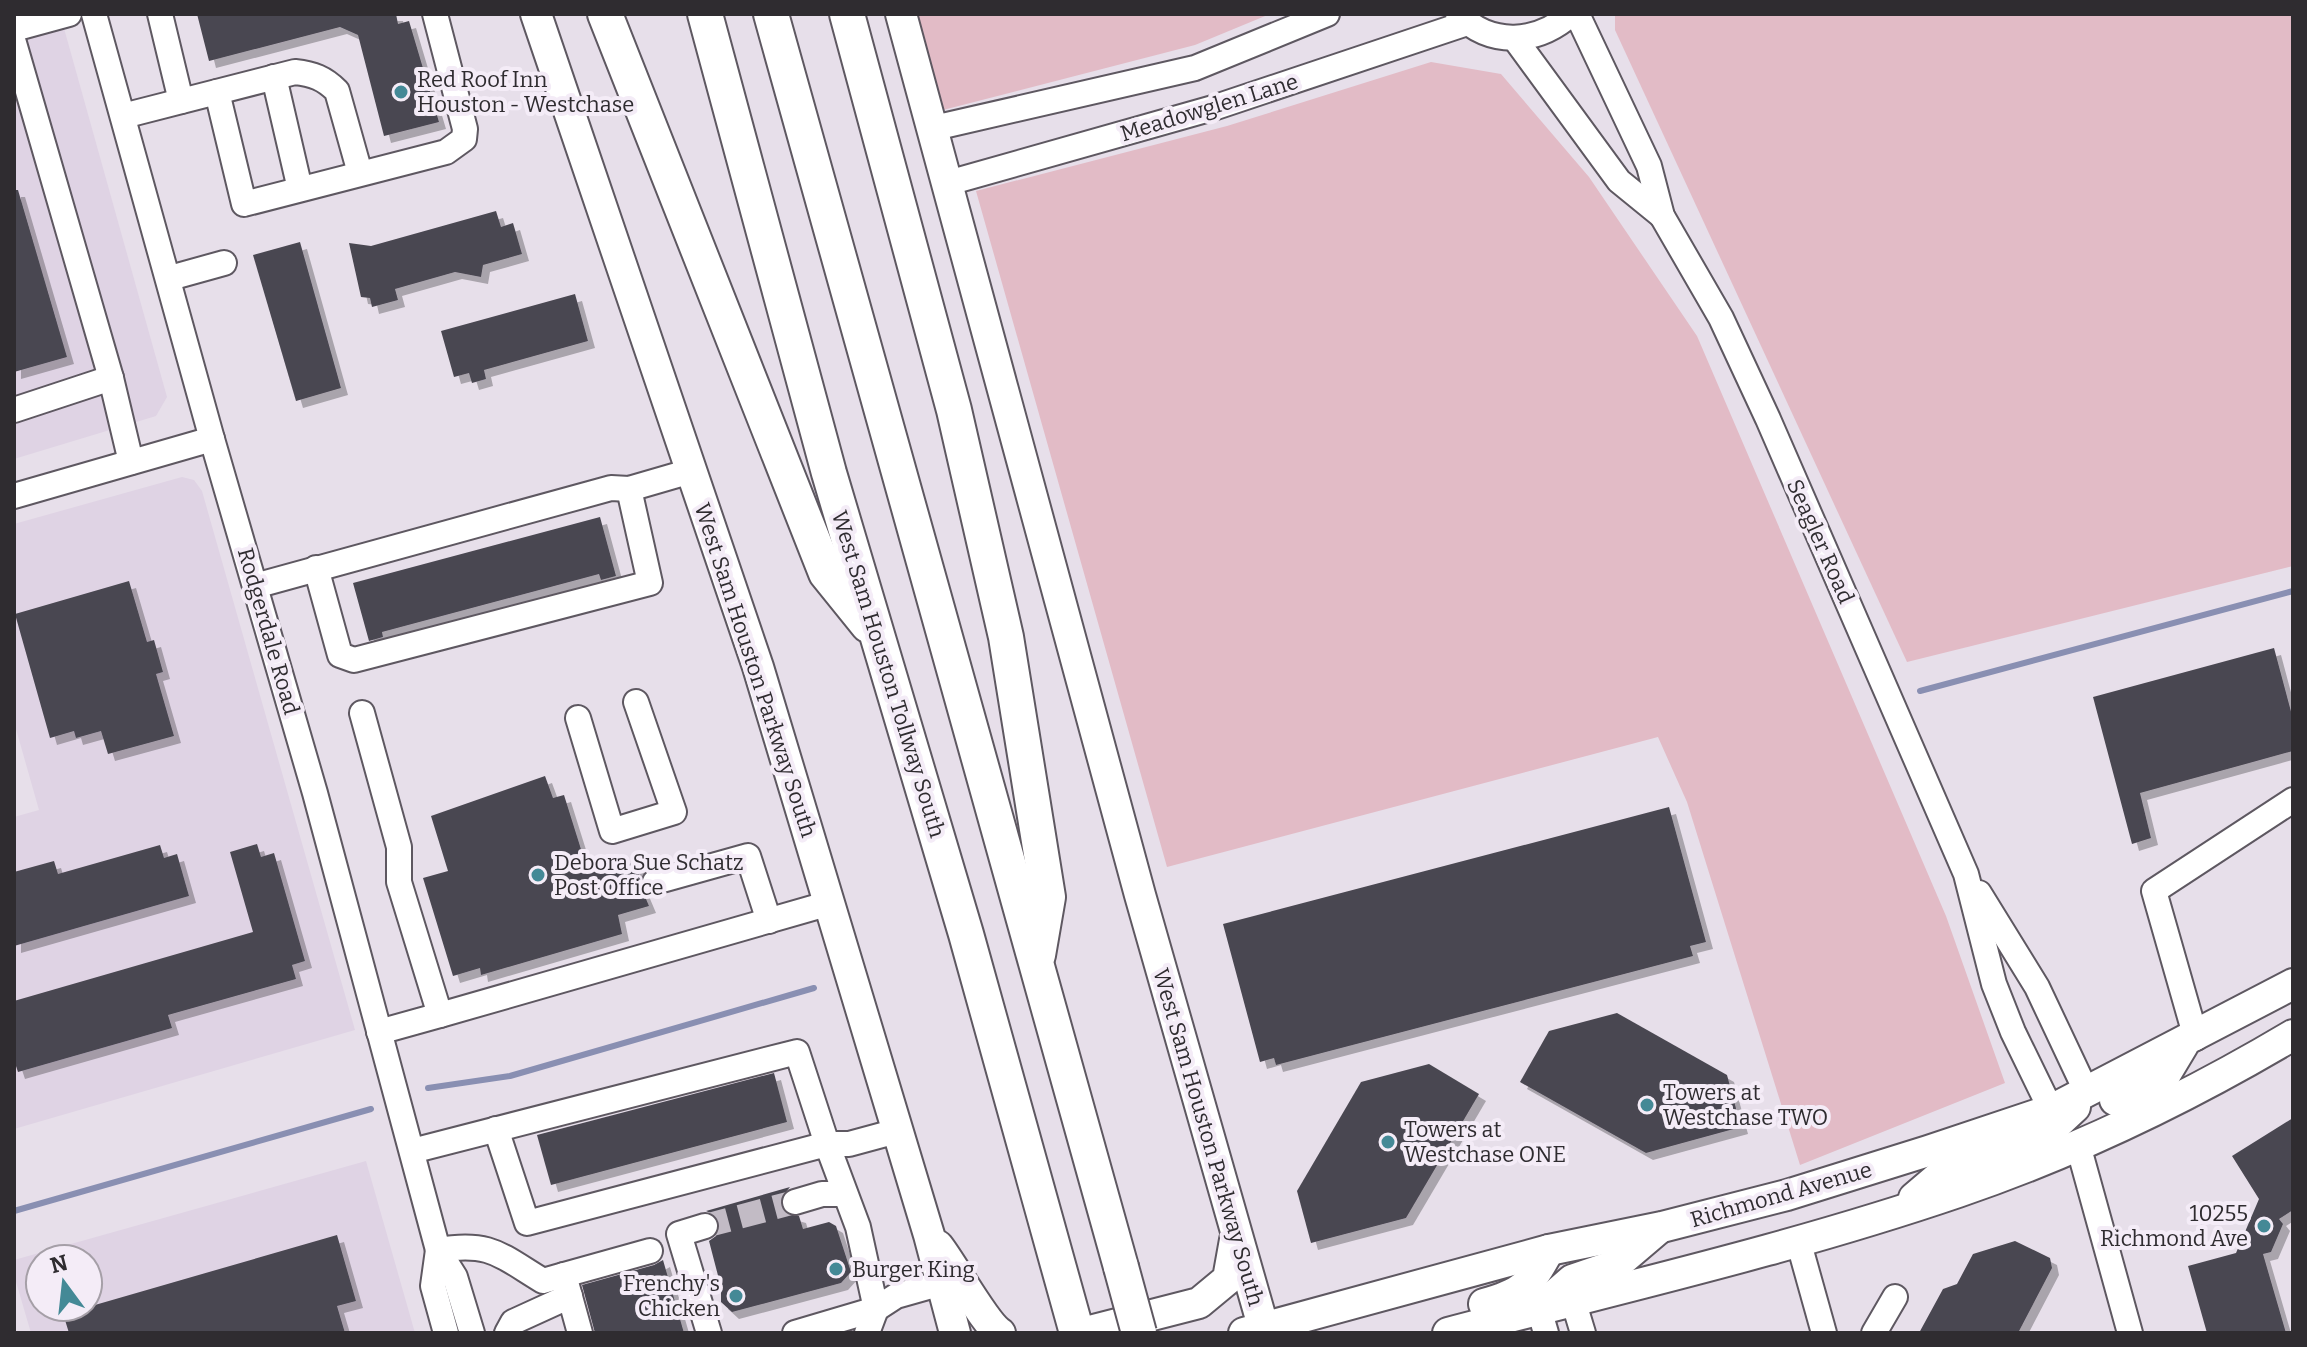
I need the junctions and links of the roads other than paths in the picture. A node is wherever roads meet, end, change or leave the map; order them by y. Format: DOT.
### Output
graph roads {
  1 [pos="69,14"];
  2 [pos="94,14"];
  3 [pos="160,14"];
  4 [pos="435,14"];
  5 [pos="536,14"];
  6 [pos="605,14"];
  7 [pos="705,14"];
  8 [pos="771,14"];
  9 [pos="847,14"];
  10 [pos="901,14"];
  11 [pos="1327,14"];
  12 [pos="1571,14"];
  13 [pos="1577,14"];
  14 [pos="1463,18"];
  15 [pos="14,29"];
  16 [pos="1515,39"];
  17 [pos="14,43"];
  18 [pos="1195,68"];
  19 [pos="274,77"];
  20 [pos="217,92"];
  21 [pos="181,101"];
  22 [pos="1213,108"];
  23 [pos="123,116"];
  24 [pos="934,128"];
  25 [pos="360,173"];
  26 [pos="948,183"];
  27 [pos="300,189"];
  28 [pos="1662,216"];
  29 [pos="224,263"];
  30 [pos="170,278"];
  31 [pos="111,378"];
  32 [pos="14,410"];
  33 [pos="212,439"];
  34 [pos="131,462"];
  35 [pos="691,471"];
  36 [pos="629,489"];
  37 [pos="14,496"];
  38 [pos="316,568"];
  39 [pos="255,586"];
  40 [pos="878,637"];
  41 [pos="636,702"];
  42 [pos="362,713"];
  43 [pos="578,718"];
  44 [pos="2293,800"];
  45 [pos="1966,874"];
  46 [pos="655,882"];
  47 [pos="830,903"];
  48 [pos="769,921"];
  49 [pos="1036,963"];
  50 [pos="2293,984"];
  51 [pos="440,1015"];
  52 [pos="379,1032"];
  53 [pos="2293,1035"];
  54 [pos="2190,1041"];
  55 [pos="2087,1093"];
  56 [pos="2051,1110"];
  57 [pos="496,1129"];
  58 [pos="897,1131"];
  59 [pos="827,1144"];
  60 [pos="2078,1145"];
  61 [pos="411,1146"];
  62 [pos="844,1194"];
  63 [pos="795,1202"];
  64 [pos="1904,1208"];
  65 [pos="705,1226"];
  66 [pos="1662,1227"];
  67 [pos="929,1235"];
  68 [pos="1236,1237"];
  69 [pos="1798,1240"];
  70 [pos="438,1250"];
  71 [pos="1549,1250"];
  72 [pos="650,1251"];
  73 [pos="942,1283"];
  74 [pos="567,1286"];
  75 [pos="1895,1297"];
  76 [pos="1573,1300"];
  77 [pos="876,1309"];
  78 [pos="1542,1321"];
  79 [pos="1257,1331"];
  80 [pos="446,1333"];
  81 [pos="472,1333"];
  82 [pos="507,1333"];
  83 [pos="580,1333"];
  84 [pos="709,1333"];
  85 [pos="795,1333"];
  86 [pos="867,1333"];
  87 [pos="955,1333"];
  88 [pos="1000,1333"];
  89 [pos="1079,1333"];
  90 [pos="1139,1333"];
  91 [pos="1432,1333"];
  92 [pos="1448,1333"];
  93 [pos="1583,1333"];
  94 [pos="1824,1333"];
  95 [pos="1874,1333"];
  96 [pos="2130,1333"];
  1 -- 15 [label="street"];
  2 -- 23 [label="street, Rodgerdale Road"];
  3 -- 21 [label="street"];
  4 -- 25 [label="street"];
  5 -- 35 [label="main road, West Sam Houston Parkway South"];
  6 -- 40 [label="highway"];
  7 -- 40 [label="highway, West Sam Houston Tollway South"];
  8 -- 49 [label="highway"];
  9 -- 49 [label="highway"];
  10 -- 24 [label="main road, West Sam Houston Parkway South"];
  11 -- 18 [label="street, Meadowglen Lane"];
  12 -- 16 [label="street"];
  13 -- 28 [label="street, Seagler Road"];
  14 -- 16 [label="street"];
  14 -- 22 [label="street, Meadowglen Lane"];
  16 -- 28 [label="street, Seagler Road"];
  17 -- 31 [label="street"];
  18 -- 22 [label="street"];
  18 -- 24 [label="street, Meadowglen Lane"];
  19 -- 20 [label="street"];
  19 -- 25 [label="street"];
  19 -- 27 [label="street"];
  20 -- 21 [label="street"];
  20 -- 27 [label="street"];
  21 -- 23 [label="street"];
  22 -- 26 [label="street, Meadowglen Lane"];
  23 -- 30 [label="street, Rodgerdale Road"];
  24 -- 26 [label="main road, West Sam Houston Parkway South"];
  25 -- 27 [label="street"];
  26 -- 68 [label="main road, West Sam Houston Parkway South"];
  28 -- 45 [label="street, Seagler Road"];
  29 -- 30 [label="street"];
  30 -- 33 [label="street, Rodgerdale Road"];
  31 -- 32 [label="street"];
  31 -- 34 [label="street"];
  33 -- 34 [label="street"];
  33 -- 39 [label="street, Rodgerdale Road"];
  34 -- 37 [label="street"];
  35 -- 36 [label="street"];
  35 -- 47 [label="main road, West Sam Houston Parkway South"];
  36 -- 38 [label="street"];
  36 -- 38 [label="street"];
  38 -- 39 [label="street"];
  39 -- 52 [label="street, Rodgerdale Road"];
  40 -- 89 [label="highway, West Sam Houston Tollway South"];
  41 -- 43 [label="street"];
  42 -- 51 [label="street"];
  44 -- 54 [label="street"];
  45 -- 55 [label="street, Seagler Road"];
  45 -- 56 [label="street, Seagler Road"];
  46 -- 48 [label="street"];
  47 -- 48 [label="street"];
  47 -- 58 [label="main road, West Sam Houston Parkway South"];
  48 -- 51 [label="street"];
  49 -- 90 [label="highway, bridge"];
  50 -- 54 [label="main road, Richmond Avenue"];
  51 -- 52 [label="street"];
  52 -- 61 [label="street, Rodgerdale Road"];
  53 -- 60 [label="main road"];
  54 -- 55 [label="main road, Richmond Avenue"];
  54 -- 60 [label="main road"];
  55 -- 56 [label="main road, Richmond Avenue"];
  55 -- 64 [label="main road"];
  56 -- 66 [label="main road, Richmond Avenue"];
  57 -- 59 [label="street"];
  57 -- 59 [label="street"];
  57 -- 61 [label="street"];
  58 -- 59 [label="street"];
  58 -- 67 [label="main road, West Sam Houston Parkway South"];
  59 -- 62 [label="street"];
  60 -- 64 [label="main road"];
  60 -- 96 [label="street"];
  61 -- 70 [label="street, Rodgerdale Road"];
  62 -- 63 [label="street"];
  62 -- 77 [label="street"];
  64 -- 69 [label="main road"];
  65 -- 84 [label="street"];
  66 -- 71 [label="main road, Richmond Avenue"];
  66 -- 78 [label="main road"];
  67 -- 73 [label="main road, West Sam Houston Parkway South"];
  67 -- 88 [label="main road"];
  68 -- 79 [label="main road, West Sam Houston Parkway South"];
  68 -- 89 [label="main road"];
  69 -- 76 [label="main road"];
  69 -- 94 [label="street"];
  70 -- 74 [label="street"];
  70 -- 80 [label="street, Rodgerdale Road"];
  70 -- 81 [label="street, Rodgerdale Road"];
  71 -- 79 [label="main road, Richmond Avenue"];
  71 -- 91 [label="main road"];
  72 -- 74 [label="street"];
  73 -- 77 [label="street"];
  73 -- 87 [label="main road, West Sam Houston Parkway South"];
  74 -- 82 [label="street"];
  74 -- 83 [label="street"];
  75 -- 95 [label="street"];
  76 -- 78 [label="main road"];
  76 -- 93 [label="street"];
  77 -- 85 [label="street"];
  77 -- 86 [label="street"];
  78 -- 92 [label="main road"];
}
